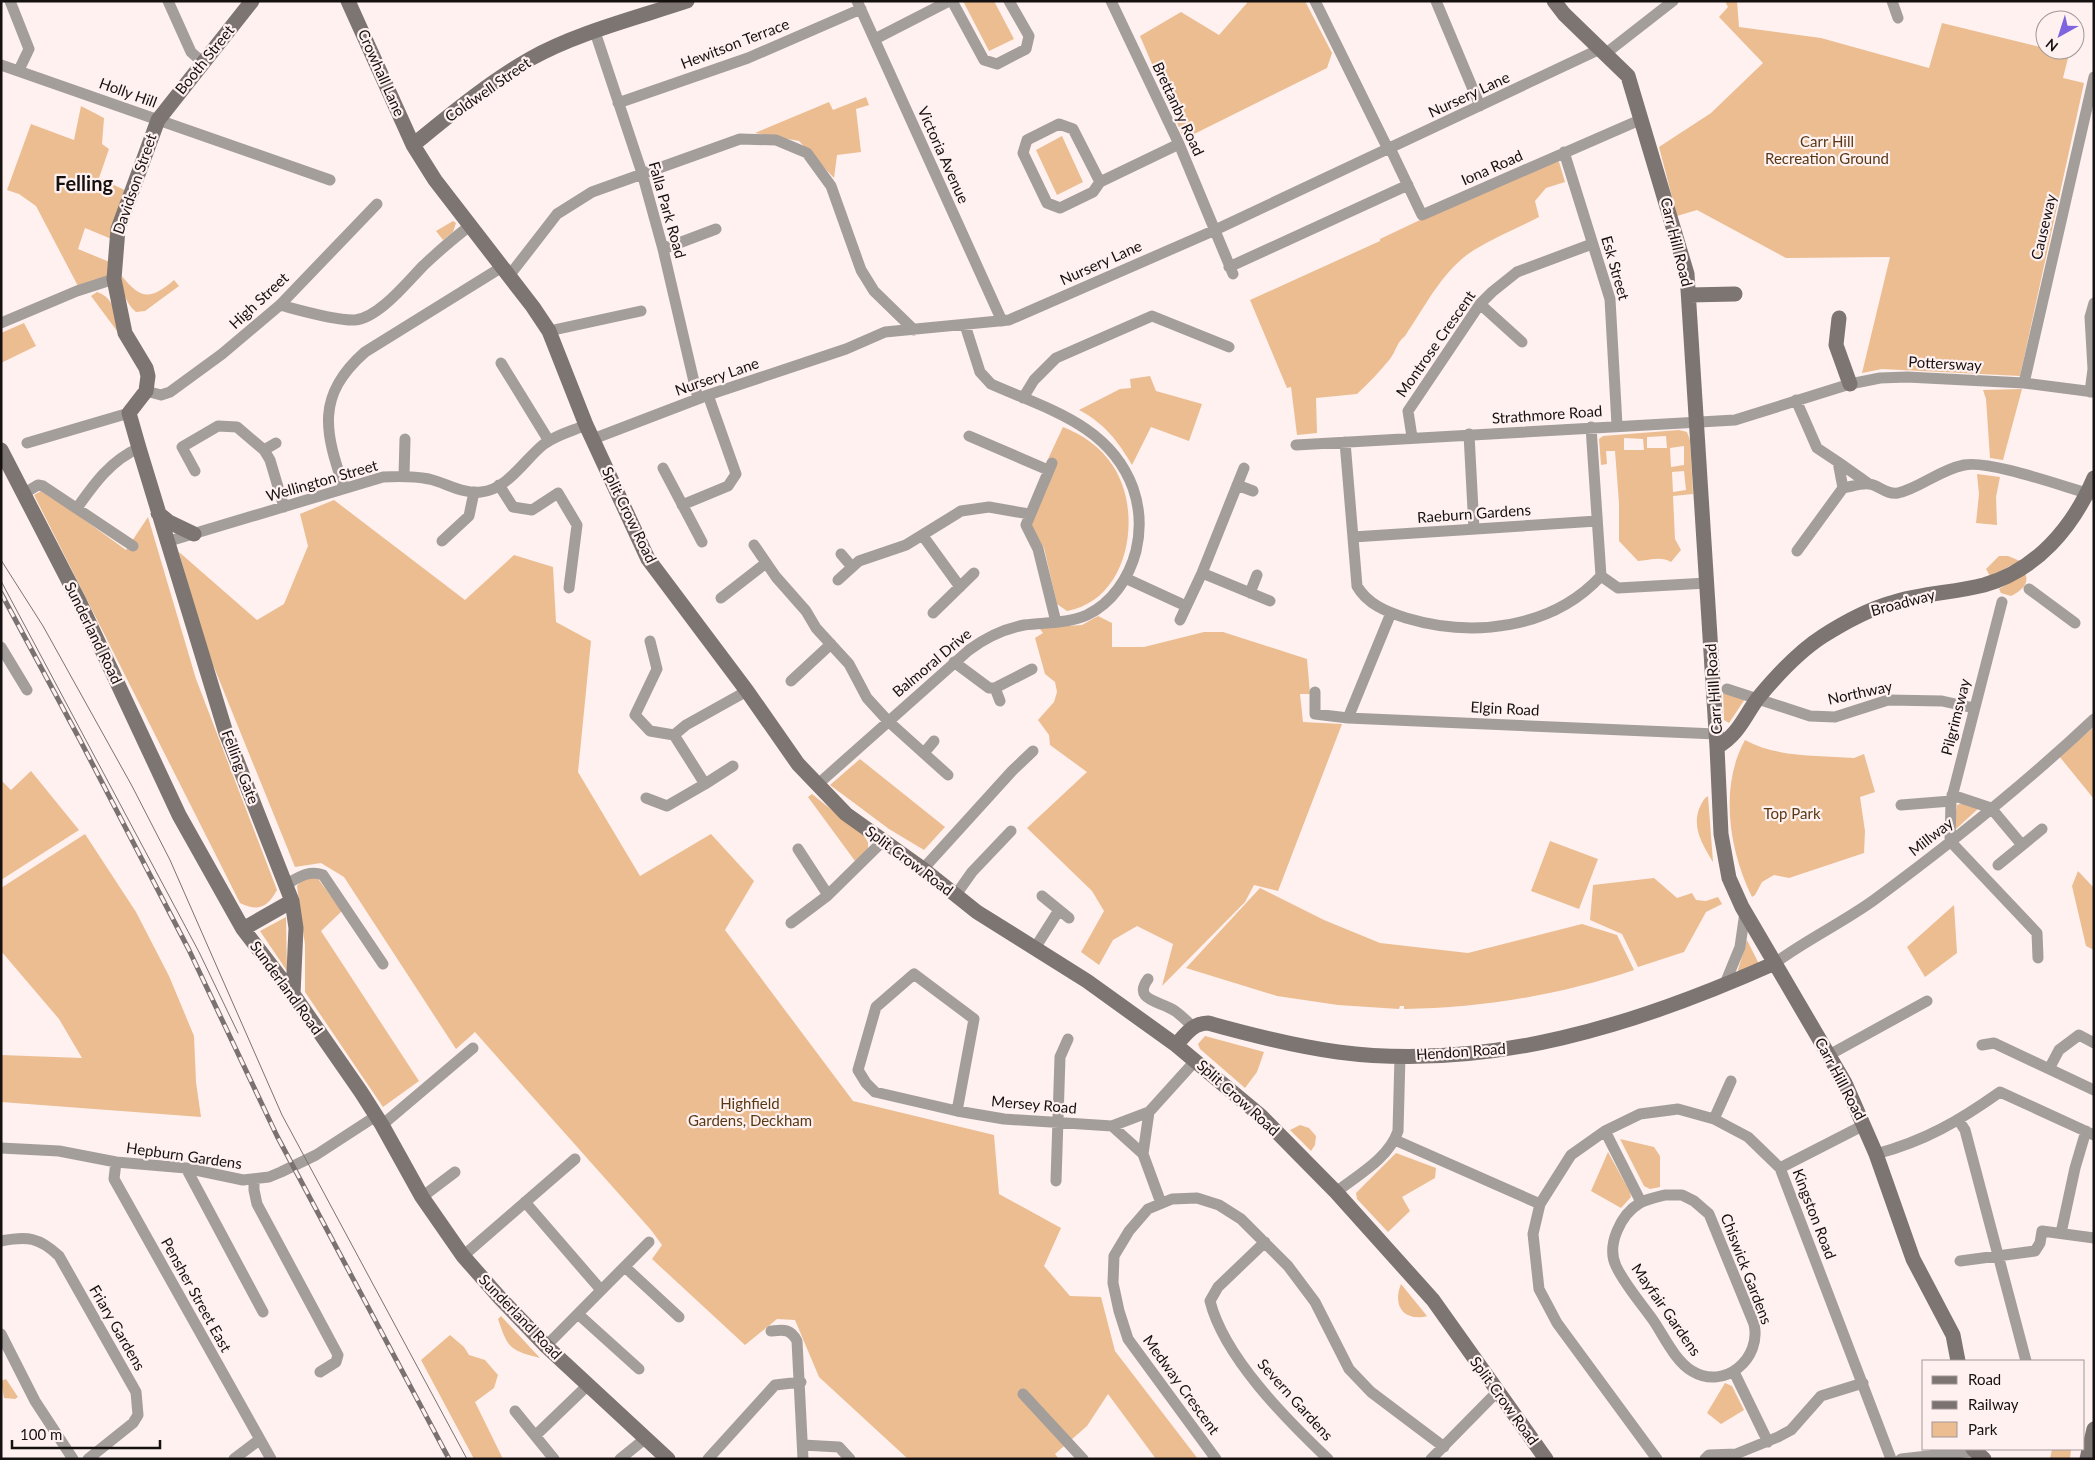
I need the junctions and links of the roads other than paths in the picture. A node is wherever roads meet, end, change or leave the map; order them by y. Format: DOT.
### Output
graph roads {
  1 [pos="10,1"];
  2 [pos="168,1"];
  3 [pos="252,1"];
  4 [pos="348,1"];
  5 [pos="687,1"];
  6 [pos="951,1"];
  7 [pos="1009,1"];
  8 [pos="1111,1"];
  9 [pos="1315,1"];
  10 [pos="1436,1"];
  11 [pos="1554,1"];
  12 [pos="1673,1"];
  13 [pos="1892,1"];
  14 [pos="859,5"];
  15 [pos="1898,18"];
  16 [pos="595,32"];
  17 [pos="874,39"];
  18 [pos="1603,52"];
  19 [pos="202,62"];
  20 [pos="2,67"];
  21 [pos="19,70"];
  22 [pos="2094,77"];
  23 [pos="618,103"];
  24 [pos="1480,106"];
  25 [pos="1642,119"];
  26 [pos="158,120"];
  27 [pos="1179,144"];
  28 [pos="413,145"];
  29 [pos="1389,148"];
  30 [pos="1564,152"];
  31 [pos="642,173"];
  32 [pos="330,180"];
  33 [pos="1100,182"];
  34 [pos="1408,185"];
  35 [pos="377,204"];
  36 [pos="471,225"];
  37 [pos="716,229"];
  38 [pos="1214,231"];
  39 [pos="1592,244"];
  40 [pos="663,249"];
  41 [pos="506,271"];
  42 [pos="114,279"];
  43 [pos="1735,294"];
  44 [pos="1689,295"];
  45 [pos="2094,303"];
  46 [pos="280,304"];
  47 [pos="1480,304"];
  48 [pos="641,311"];
  49 [pos="1839,318"];
  50 [pos="1002,321"];
  51 [pos="1,323"];
  52 [pos="965,325"];
  53 [pos="914,330"];
  54 [pos="549,331"];
  55 [pos="1522,342"];
  56 [pos="1228,347"];
  57 [pos="2093,348"];
  58 [pos="501,363"];
  59 [pos="2024,383"];
  60 [pos="1850,384"];
  61 [pos="146,391"];
  62 [pos="2092,392"];
  63 [pos="703,397"];
  64 [pos="1023,398"];
  65 [pos="1796,400"];
  66 [pos="129,414"];
  67 [pos="1697,422"];
  68 [pos="586,425"];
  69 [pos="1617,425"];
  70 [pos="1591,427"];
  71 [pos="1469,434"];
  72 [pos="970,436"];
  73 [pos="1412,438"];
  74 [pos="405,439"];
  75 [pos="593,439"];
  76 [pos="550,440"];
  77 [pos="1345,442"];
  78 [pos="28,443"];
  79 [pos="276,443"];
  80 [pos="1296,445"];
  81 [pos="139,448"];
  82 [pos="1,450"];
  83 [pos="264,450"];
  84 [pos="1838,462"];
  85 [pos="663,468"];
  86 [pos="1244,468"];
  87 [pos="195,471"];
  88 [pos="404,476"];
  89 [pos="2094,478"];
  90 [pos="1869,484"];
  91 [pos="500,485"];
  92 [pos="1237,485"];
  93 [pos="344,488"];
  94 [pos="1843,488"];
  95 [pos="474,492"];
  96 [pos="1253,492"];
  97 [pos="23,494"];
  98 [pos="2091,494"];
  99 [pos="682,505"];
  100 [pos="284,507"];
  101 [pos="77,508"];
  102 [pos="158,513"];
  103 [pos="1029,514"];
  104 [pos="1597,521"];
  105 [pos="1474,529"];
  106 [pos="194,534"];
  107 [pos="923,536"];
  108 [pos="1353,537"];
  109 [pos="442,541"];
  110 [pos="166,542"];
  111 [pos="702,542"];
  112 [pos="754,545"];
  113 [pos="133,546"];
  114 [pos="1797,551"];
  115 [pos="841,554"];
  116 [pos="766,563"];
  117 [pos="852,567"];
  118 [pos="974,573"];
  119 [pos="1202,573"];
  120 [pos="1257,575"];
  121 [pos="1601,576"];
  122 [pos="1126,578"];
  123 [pos="838,580"];
  124 [pos="1707,583"];
  125 [pos="960,587"];
  126 [pos="569,588"];
  127 [pos="2029,589"];
  128 [pos="1250,593"];
  129 [pos="721,598"];
  130 [pos="1270,601"];
  131 [pos="2002,602"];
  132 [pos="1186,606"];
  133 [pos="933,613"];
  134 [pos="1391,613"];
  135 [pos="1180,620"];
  136 [pos="1056,622"];
  137 [pos="2075,623"];
  138 [pos="650,641"];
  139 [pos="831,644"];
  140 [pos="1,647"];
  141 [pos="954,662"];
  142 [pos="1032,669"];
  143 [pos="791,681"];
  144 [pos="995,688"];
  145 [pos="1726,689"];
  146 [pos="27,690"];
  147 [pos="747,691"];
  148 [pos="1314,692"];
  149 [pos="1758,699"];
  150 [pos="1000,701"];
  151 [pos="1974,708"];
  152 [pos="1348,718"];
  153 [pos="2094,718"];
  154 [pos="888,721"];
  155 [pos="674,735"];
  156 [pos="1717,740"];
  157 [pos="934,741"];
  158 [pos="1033,751"];
  159 [pos="924,753"];
  160 [pos="733,766"];
  161 [pos="948,774"];
  162 [pos="705,784"];
  163 [pos="816,785"];
  164 [pos="646,798"];
  165 [pos="1951,798"];
  166 [pos="1901,805"];
  167 [pos="1991,808"];
  168 [pos="2042,829"];
  169 [pos="1011,831"];
  170 [pos="883,841"];
  171 [pos="1950,842"];
  172 [pos="2022,845"];
  173 [pos="798,849"];
  174 [pos="1998,865"];
  175 [pos="923,869"];
  176 [pos="287,884"];
  177 [pos="828,895"];
  178 [pos="956,896"];
  179 [pos="1042,896"];
  180 [pos="292,901"];
  181 [pos="1059,910"];
  182 [pos="1744,912"];
  183 [pos="1068,918"];
  184 [pos="790,923"];
  185 [pos="243,929"];
  186 [pos="1035,948"];
  187 [pos="2038,958"];
  188 [pos="383,964"];
  189 [pos="1774,964"];
  190 [pos="1148,979"];
  191 [pos="1724,986"];
  192 [pos="293,994"];
  193 [pos="1927,1001"];
  194 [pos="1193,1027"];
  195 [pos="1068,1039"];
  196 [pos="2094,1043"];
  197 [pos="1176,1045"];
  198 [pos="1982,1045"];
  199 [pos="472,1048"];
  200 [pos="1829,1055"];
  201 [pos="1400,1056"];
  202 [pos="1196,1060"];
  203 [pos="2049,1069"];
  204 [pos="1731,1081"];
  205 [pos="2094,1090"];
  206 [pos="957,1111"];
  207 [pos="1149,1112"];
  208 [pos="1714,1119"];
  209 [pos="379,1120"];
  210 [pos="1959,1120"];
  211 [pos="1056,1123"];
  212 [pos="1864,1125"];
  213 [pos="1112,1126"];
  214 [pos="1605,1131"];
  215 [pos="2090,1133"];
  216 [pos="1395,1140"];
  217 [pos="1,1148"];
  218 [pos="1143,1154"];
  219 [pos="1876,1154"];
  220 [pos="575,1158"];
  221 [pos="116,1162"];
  222 [pos="186,1168"];
  223 [pos="1780,1168"];
  224 [pos="455,1172"];
  225 [pos="254,1179"];
  226 [pos="1056,1181"];
  227 [pos="1336,1192"];
  228 [pos="422,1197"];
  229 [pos="525,1202"];
  230 [pos="1641,1202"];
  231 [pos="1162,1203"];
  232 [pos="1540,1204"];
  233 [pos="2061,1233"];
  234 [pos="2094,1238"];
  235 [pos="1,1241"];
  236 [pos="649,1242"];
  237 [pos="1265,1242"];
  238 [pos="464,1256"];
  239 [pos="1999,1256"];
  240 [pos="1960,1261"];
  241 [pos="625,1267"];
  242 [pos="601,1290"];
  243 [pos="263,1312"];
  244 [pos="578,1314"];
  245 [pos="679,1317"];
  246 [pos="771,1331"];
  247 [pos="1,1334"];
  248 [pos="546,1346"];
  249 [pos="1958,1360"];
  250 [pos="2026,1360"];
  251 [pos="639,1369"];
  252 [pos="320,1372"];
  253 [pos="1734,1372"];
  254 [pos="801,1382"];
  255 [pos="1863,1383"];
  256 [pos="588,1385"];
  257 [pos="1497,1392"];
  258 [pos="1023,1394"];
  259 [pos="516,1410"];
  260 [pos="2094,1429"];
  261 [pos="536,1436"];
  262 [pos="646,1438"];
  263 [pos="259,1440"];
  264 [pos="1768,1442"];
  265 [pos="803,1445"];
  266 [pos="1444,1447"];
  267 [pos="2087,1449"];
  268 [pos="1977,1453"];
  269 [pos="1546,1458"];
  270 [pos="73,1459"];
  271 [pos="88,1459"];
  272 [pos="234,1459"];
  273 [pos="271,1459"];
  274 [pos="554,1459"];
  275 [pos="620,1459"];
  276 [pos="668,1459"];
  277 [pos="708,1459"];
  278 [pos="804,1459"];
  279 [pos="850,1459"];
  280 [pos="1083,1459"];
  281 [pos="1216,1459"];
  282 [pos="1328,1459"];
  283 [pos="1431,1459"];
  284 [pos="1656,1459"];
  285 [pos="1705,1459"];
  286 [pos="1891,1459"];
  287 [pos="1901,1459"];
  1 -- 21 [label="street"];
  2 -- 19 [label="street"];
  3 -- 19 [label="street, Booth Street"];
  4 -- 28 [label="street, Crowhall Lane"];
  5 -- 16 [label="street, Coldwell Street"];
  6 -- 7 [label="street"];
  6 -- 17 [label="street"];
  8 -- 27 [label="street, Brettanby Road"];
  9 -- 29 [label="street, Iona Road"];
  10 -- 24 [label="street"];
  11 -- 18 [label="street, Carr Hill Road"];
  12 -- 18 [label="street, Nursery Lane"];
  13 -- 15 [label="street"];
  14 -- 17 [label="street, Victoria Avenue"];
  14 -- 23 [label="street, Hewitson Terrace"];
  16 -- 23 [label="street, Falla Park Road"];
  16 -- 28 [label="street, Coldwell Street"];
  17 -- 50 [label="street, Victoria Avenue"];
  18 -- 24 [label="street, Nursery Lane"];
  18 -- 25 [label="street, Carr Hill Road"];
  19 -- 26 [label="street, Booth Street"];
  20 -- 21 [label="street, Holly Hill"];
  21 -- 26 [label="street, Holly Hill"];
  22 -- 59 [label="street, Causeway"];
  23 -- 31 [label="street, Falla Park Road"];
  24 -- 29 [label="street, Nursery Lane"];
  25 -- 30 [label="street, Iona Road"];
  25 -- 44 [label="street, Carr Hill Road"];
  26 -- 32 [label="street, Holly Hill"];
  26 -- 42 [label="street, Davidson Street"];
  27 -- 33 [label="street"];
  27 -- 38 [label="street, Brettanby Road"];
  28 -- 36 [label="street, Split Crow Road"];
  29 -- 34 [label="street, Iona Road"];
  29 -- 38 [label="street, Nursery Lane"];
  30 -- 34 [label="street, Iona Road"];
  30 -- 39 [label="street, Esk Street"];
  31 -- 40 [label="street, Falla Park Road"];
  31 -- 41 [label="street"];
  31 -- 53 [label="street"];
  33 -- 33 [label="street"];
  34 -- 38 [label="street, Brettanby Road"];
  35 -- 46 [label="street, High Street"];
  36 -- 41 [label="street, Split Crow Road"];
  36 -- 46 [label="street"];
  37 -- 40 [label="street"];
  38 -- 50 [label="street, Nursery Lane"];
  39 -- 47 [label="street, Montrose Crescent"];
  39 -- 69 [label="street, Esk Street"];
  40 -- 63 [label="street, Falla Park Road"];
  41 -- 54 [label="street, Split Crow Road"];
  41 -- 93 [label="street"];
  42 -- 51 [label="street"];
  42 -- 61 [label="street, Davidson Street"];
  43 -- 44 [label="street"];
  44 -- 67 [label="street, Carr Hill Road"];
  45 -- 57 [label="street"];
  46 -- 61 [label="street, High Street"];
  47 -- 55 [label="street"];
  47 -- 73 [label="street, Montrose Crescent"];
  48 -- 54 [label="street"];
  49 -- 60 [label="street"];
  50 -- 52 [label="street, Nursery Lane"];
  52 -- 53 [label="street, Nursery Lane"];
  52 -- 64 [label="street, Balmoral Drive"];
  53 -- 63 [label="street, Nursery Lane"];
  54 -- 68 [label="street, Split Crow Road"];
  56 -- 64 [label="street"];
  57 -- 62 [label="street"];
  58 -- 76 [label="street"];
  59 -- 60 [label="street, Pottersway"];
  59 -- 62 [label="street, Pottersway"];
  60 -- 65 [label="street, Pottersway"];
  61 -- 66 [label="street"];
  63 -- 75 [label="street, Nursery Lane"];
  63 -- 99 [label="street, Falla Park Road"];
  64 -- 122 [label="street, Balmoral Drive"];
  65 -- 67 [label="street, Strathmore Road"];
  65 -- 84 [label="street"];
  66 -- 78 [label="street"];
  66 -- 81 [label="street, Felling Gate"];
  67 -- 69 [label="street, Strathmore Road"];
  67 -- 124 [label="street, Carr Hill Road"];
  68 -- 75 [label="street, Split Crow Road"];
  68 -- 76 [label="street, Wellington Street"];
  69 -- 70 [label="street, Strathmore Road"];
  70 -- 71 [label="street, Strathmore Road"];
  70 -- 104 [label="street"];
  71 -- 73 [label="street, Strathmore Road"];
  71 -- 105 [label="street"];
  72 -- 103 [label="street"];
  73 -- 77 [label="street, Strathmore Road"];
  74 -- 88 [label="street"];
  75 -- 147 [label="street, Split Crow Road"];
  76 -- 91 [label="street, Wellington Street"];
  77 -- 80 [label="street, Strathmore Road"];
  77 -- 108 [label="street"];
  79 -- 83 [label="street"];
  81 -- 101 [label="street"];
  81 -- 102 [label="street, Felling Gate"];
  82 -- 97 [label="street, Sunderland Road"];
  83 -- 87 [label="street"];
  83 -- 100 [label="street"];
  84 -- 90 [label="street"];
  84 -- 94 [label="street"];
  85 -- 99 [label="street"];
  86 -- 92 [label="street"];
  88 -- 93 [label="street, Wellington Street"];
  88 -- 95 [label="street, Wellington Street"];
  89 -- 98 [label="street, Broadway"];
  90 -- 94 [label="street"];
  90 -- 98 [label="street"];
  91 -- 95 [label="street, Wellington Street"];
  91 -- 126 [label="street"];
  92 -- 96 [label="street"];
  92 -- 119 [label="street"];
  93 -- 100 [label="street, Wellington Street"];
  94 -- 114 [label="street"];
  95 -- 109 [label="street"];
  97 -- 101 [label="street"];
  97 -- 185 [label="street, Sunderland Road"];
  98 -- 149 [label="street, Broadway"];
  99 -- 111 [label="street"];
  100 -- 106 [label="street, Wellington Street"];
  101 -- 113 [label="street"];
  102 -- 106 [label="street"];
  102 -- 110 [label="street, Felling Gate"];
  103 -- 107 [label="street"];
  103 -- 136 [label="street"];
  104 -- 105 [label="street, Raeburn Gardens"];
  104 -- 121 [label="street"];
  105 -- 108 [label="street, Raeburn Gardens"];
  106 -- 110 [label="street, Wellington Street"];
  107 -- 117 [label="street"];
  107 -- 125 [label="street"];
  108 -- 134 [label="street"];
  110 -- 176 [label="street, Felling Gate"];
  112 -- 116 [label="street"];
  115 -- 117 [label="street"];
  116 -- 129 [label="street"];
  116 -- 139 [label="street"];
  117 -- 123 [label="street"];
  118 -- 125 [label="street"];
  119 -- 128 [label="street"];
  119 -- 132 [label="street"];
  120 -- 128 [label="street"];
  121 -- 124 [label="street"];
  121 -- 134 [label="street"];
  122 -- 132 [label="street"];
  122 -- 136 [label="street, Balmoral Drive"];
  124 -- 156 [label="street, Carr Hill Road"];
  125 -- 133 [label="street"];
  127 -- 137 [label="street"];
  128 -- 130 [label="street"];
  131 -- 151 [label="street, Pilgrimsway"];
  132 -- 135 [label="street"];
  134 -- 152 [label="street"];
  136 -- 141 [label="street, Balmoral Drive"];
  138 -- 155 [label="street"];
  139 -- 143 [label="street"];
  139 -- 154 [label="street"];
  140 -- 146 [label="street"];
  141 -- 144 [label="street"];
  141 -- 154 [label="street, Balmoral Drive"];
  142 -- 144 [label="street"];
  144 -- 150 [label="street"];
  145 -- 149 [label="street, Northway"];
  147 -- 155 [label="street"];
  147 -- 163 [label="street, Split Crow Road"];
  148 -- 152 [label="street, Elgin Road"];
  149 -- 151 [label="street, Northway"];
  149 -- 156 [label="street, Broadway"];
  151 -- 165 [label="street, Pilgrimsway"];
  152 -- 156 [label="street, Elgin Road"];
  153 -- 167 [label="street, Millway"];
  154 -- 159 [label="street"];
  154 -- 163 [label="street, Balmoral Drive"];
  155 -- 162 [label="street"];
  156 -- 182 [label="street, Carr Hill Road"];
  157 -- 159 [label="street"];
  158 -- 175 [label="street"];
  159 -- 161 [label="street"];
  160 -- 162 [label="street"];
  162 -- 164 [label="street"];
  163 -- 170 [label="street, Split Crow Road"];
  165 -- 166 [label="street"];
  165 -- 167 [label="street"];
  165 -- 171 [label="street, Pilgrimsway"];
  167 -- 171 [label="street, Millway"];
  167 -- 172 [label="street"];
  168 -- 172 [label="street"];
  169 -- 178 [label="street"];
  170 -- 175 [label="street, Split Crow Road"];
  170 -- 177 [label="street"];
  171 -- 187 [label="street"];
  171 -- 189 [label="street, Millway"];
  172 -- 174 [label="street"];
  173 -- 177 [label="street"];
  175 -- 178 [label="street, Split Crow Road"];
  176 -- 180 [label="street, Felling Gate"];
  176 -- 188 [label="street"];
  177 -- 184 [label="street"];
  178 -- 186 [label="street, Split Crow Road"];
  179 -- 181 [label="street"];
  180 -- 185 [label="street"];
  180 -- 192 [label="street, Felling Gate"];
  181 -- 183 [label="street"];
  181 -- 186 [label="street"];
  182 -- 189 [label="street, Carr Hill Road"];
  182 -- 191 [label="street"];
  185 -- 192 [label="street, Sunderland Road"];
  186 -- 197 [label="street, Split Crow Road"];
  189 -- 191 [label="street, Hendon Road"];
  189 -- 200 [label="street, Carr Hill Road"];
  190 -- 194 [label="street"];
  191 -- 201 [label="street, Hendon Road"];
  192 -- 209 [label="street, Sunderland Road"];
  193 -- 200 [label="street"];
  194 -- 197 [label="street"];
  194 -- 201 [label="street, Hendon Road"];
  195 -- 211 [label="street"];
  196 -- 203 [label="street"];
  197 -- 202 [label="street, Split Crow Road"];
  198 -- 203 [label="street"];
  199 -- 209 [label="street, Hepburn Gardens"];
  200 -- 212 [label="street, Carr Hill Road"];
  201 -- 216 [label="street"];
  202 -- 207 [label="street, Mersey Road"];
  202 -- 227 [label="street, Split Crow Road"];
  203 -- 205 [label="street"];
  204 -- 208 [label="street"];
  206 -- 206 [label="street, Mersey Road"];
  206 -- 211 [label="street, Mersey Road"];
  207 -- 213 [label="street, Mersey Road"];
  207 -- 218 [label="street"];
  208 -- 214 [label="street, Kingston Road"];
  208 -- 223 [label="street, Kingston Road"];
  209 -- 225 [label="street, Hepburn Gardens"];
  209 -- 228 [label="street, Sunderland Road"];
  210 -- 215 [label="street"];
  210 -- 219 [label="street"];
  210 -- 239 [label="street"];
  211 -- 213 [label="street, Mersey Road"];
  211 -- 226 [label="street"];
  212 -- 219 [label="street, Carr Hill Road"];
  212 -- 223 [label="street"];
  213 -- 218 [label="street"];
  214 -- 230 [label="street"];
  214 -- 232 [label="street, Kingston Road"];
  215 -- 233 [label="street"];
  216 -- 227 [label="street"];
  216 -- 232 [label="street"];
  217 -- 221 [label="street, Hepburn Gardens"];
  218 -- 231 [label="street"];
  219 -- 249 [label="street, Carr Hill Road"];
  220 -- 229 [label="street"];
  221 -- 222 [label="street, Hepburn Gardens"];
  221 -- 263 [label="street, Pensher Street East"];
  222 -- 225 [label="street, Hepburn Gardens"];
  222 -- 243 [label="street"];
  223 -- 255 [label="street, Kingston Road"];
  224 -- 228 [label="street"];
  225 -- 252 [label="street"];
  227 -- 257 [label="street, Split Crow Road"];
  228 -- 238 [label="street, Sunderland Road"];
  229 -- 238 [label="street"];
  229 -- 242 [label="street"];
  230 -- 253 [label="street, Mayfair Gardens"];
  230 -- 253 [label="street, Chiswick Gardens"];
  231 -- 237 [label="street, Medway Crescent"];
  231 -- 281 [label="street, Medway Crescent"];
  232 -- 284 [label="street, Kingston Road"];
  233 -- 234 [label="street"];
  233 -- 239 [label="street"];
  235 -- 271 [label="street, Friary Gardens"];
  236 -- 241 [label="street"];
  237 -- 266 [label="street, Medway Crescent"];
  237 -- 282 [label="street, Severn Gardens"];
  238 -- 248 [label="street, Sunderland Road"];
  239 -- 240 [label="street"];
  239 -- 250 [label="street"];
  241 -- 242 [label="street"];
  241 -- 245 [label="street"];
  242 -- 244 [label="street"];
  244 -- 248 [label="street"];
  244 -- 251 [label="street"];
  246 -- 254 [label="street"];
  247 -- 270 [label="street"];
  248 -- 256 [label="street, Sunderland Road"];
  253 -- 264 [label="street"];
  254 -- 265 [label="street"];
  254 -- 277 [label="street"];
  255 -- 264 [label="street"];
  255 -- 286 [label="street, Kingston Road"];
  256 -- 261 [label="street"];
  256 -- 262 [label="street, Sunderland Road"];
  257 -- 266 [label="street"];
  257 -- 269 [label="street, Split Crow Road"];
  258 -- 280 [label="street"];
  259 -- 261 [label="street"];
  260 -- 267 [label="street"];
  261 -- 274 [label="street"];
  262 -- 275 [label="street"];
  262 -- 276 [label="street, Sunderland Road"];
  263 -- 272 [label="street"];
  263 -- 273 [label="street, Pensher Street East"];
  264 -- 285 [label="street"];
  265 -- 278 [label="street"];
  265 -- 279 [label="street"];
  266 -- 283 [label="street"];
  268 -- 287 [label="street"];
}
